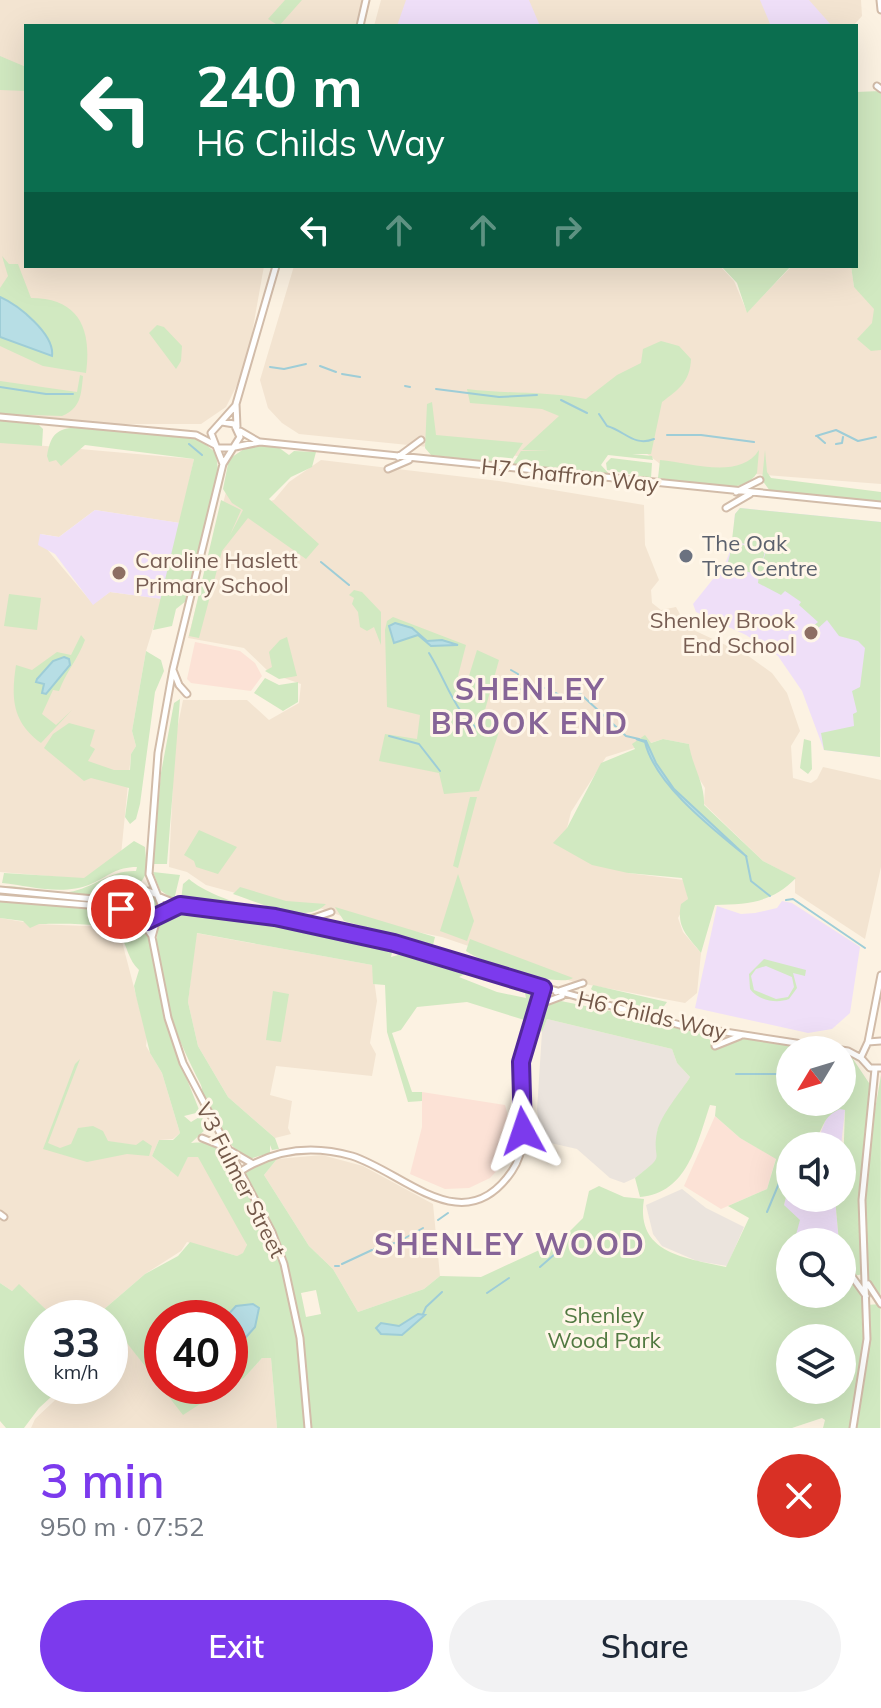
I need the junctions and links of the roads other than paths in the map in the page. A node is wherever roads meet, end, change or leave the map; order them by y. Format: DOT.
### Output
graph roads {
  1 [pos="366,0"];
  2 [pos="880,0"];
  3 [pos="881,8"];
  4 [pos="360,24"];
  5 [pos="275,268"];
  6 [pos="236,404"];
  7 [pos="0,417"];
  8 [pos="219,423"];
  9 [pos="238,428"];
  10 [pos="196,435"];
  11 [pos="421,440"];
  12 [pos="260,442"];
  13 [pos="216,446"];
  14 [pos="234,448"];
  15 [pos="398,457"];
  16 [pos="414,458"];
  17 [pos="223,464"];
  18 [pos="388,469"];
  19 [pos="760,480"];
  20 [pos="735,492"];
  21 [pos="751,494"];
  22 [pos="881,505"];
  23 [pos="726,508"];
  24 [pos="173,669"];
  25 [pos="187,694"];
  26 [pos="149,874"];
  27 [pos="0,890"];
  28 [pos="138,893"];
  29 [pos="157,895"];
  30 [pos="0,898"];
  31 [pos="180,905"];
  32 [pos="331,912"];
  33 [pos="158,915"];
  34 [pos="139,918"];
  35 [pos="300,922"];
  36 [pos="152,937"];
  37 [pos="881,975"];
  38 [pos="583,983"];
  39 [pos="543,988"];
  40 [pos="555,992"];
  41 [pos="567,996"];
  42 [pos="538,1005"];
  43 [pos="873,1025"];
  44 [pos="741,1036"];
  45 [pos="776,1041"];
  46 [pos="880,1041"];
  47 [pos="867,1043"];
  48 [pos="715,1046"];
  49 [pos="856,1046"];
  50 [pos="856,1056"];
  51 [pos="861,1058"];
  52 [pos="878,1069"];
  53 [pos="202,1138"];
  54 [pos="228,1149"];
  55 [pos="253,1164"];
  56 [pos="241,1171"];
  57 [pos="866,1280"];
  58 [pos="856,1282"];
  59 [pos="867,1297"];
  60 [pos="881,1304"];
  61 [pos="867,1305"];
  62 [pos="308,1428"];
  63 [pos="853,1428"];
  1 -- 4 [label="street"];
  2 -- 3 [label="street"];
  5 -- 6 [label="street"];
  6 -- 8 [label="street"];
  6 -- 9 [label="street"];
  7 -- 10 [label="street"];
  8 -- 9 [label="street"];
  8 -- 10 [label="street"];
  8 -- 13 [label="street"];
  9 -- 12 [label="street, H7 Chaffron Way"];
  9 -- 14 [label="street"];
  10 -- 13 [label="street"];
  11 -- 15 [label="street"];
  12 -- 14 [label="street, H7 Chaffron Way"];
  12 -- 15 [label="street, H7 Chaffron Way"];
  13 -- 14 [label="street"];
  13 -- 17 [label="street"];
  14 -- 17 [label="street"];
  15 -- 16 [label="street, H7 Chaffron Way"];
  16 -- 18 [label="street"];
  16 -- 20 [label="street, H7 Chaffron Way"];
  17 -- 24 [label="street"];
  19 -- 20 [label="street"];
  20 -- 21 [label="street, H7 Chaffron Way"];
  21 -- 22 [label="street, H7 Chaffron Way"];
  21 -- 23 [label="street"];
  24 -- 25 [label="street"];
  24 -- 26 [label="street"];
  26 -- 28 [label="street"];
  26 -- 29 [label="street"];
  27 -- 28 [label="street"];
  28 -- 29 [label="street"];
  28 -- 34 [label="street"];
  29 -- 31 [label="street, H6 Childs Way"];
  29 -- 33 [label="street"];
  30 -- 34 [label="street"];
  31 -- 33 [label="street, H6 Childs Way"];
  31 -- 35 [label="street, H6 Childs Way"];
  32 -- 35 [label="street"];
  33 -- 34 [label="street"];
  33 -- 36 [label="street, V3 Fulmer Street"];
  34 -- 36 [label="street, V3 Fulmer Street"];
  35 -- 39 [label="street, H6 Childs Way"];
  36 -- 54 [label="street, V3 Fulmer Street"];
  37 -- 43 [label="street"];
  38 -- 40 [label="street"];
  39 -- 40 [label="street, H6 Childs Way"];
  39 -- 42 [label="street"];
  40 -- 41 [label="street, H6 Childs Way"];
  41 -- 42 [label="street"];
  41 -- 44 [label="street, H6 Childs Way"];
  42 -- 55 [label="street"];
  43 -- 46 [label="street"];
  43 -- 47 [label="street"];
  44 -- 45 [label="street, H6 Childs Way"];
  44 -- 48 [label="street"];
  46 -- 47 [label="street, H6 Childs Way"];
  47 -- 49 [label="street, H6 Childs Way"];
  47 -- 51 [label="street"];
  50 -- 51 [label="street, H6 Childs Way"];
  51 -- 52 [label="street, H6 Childs Way"];
  52 -- 57 [label="street"];
  53 -- 54 [label="street"];
  54 -- 55 [label="street"];
  54 -- 56 [label="street, V3 Fulmer Street"];
  55 -- 56 [label="street"];
  56 -- 62 [label="street, V3 Fulmer Street"];
  57 -- 59 [label="street"];
  57 -- 60 [label="street"];
  58 -- 59 [label="street"];
  59 -- 61 [label="street"];
  60 -- 61 [label="street"];
  61 -- 63 [label="street"];
}
